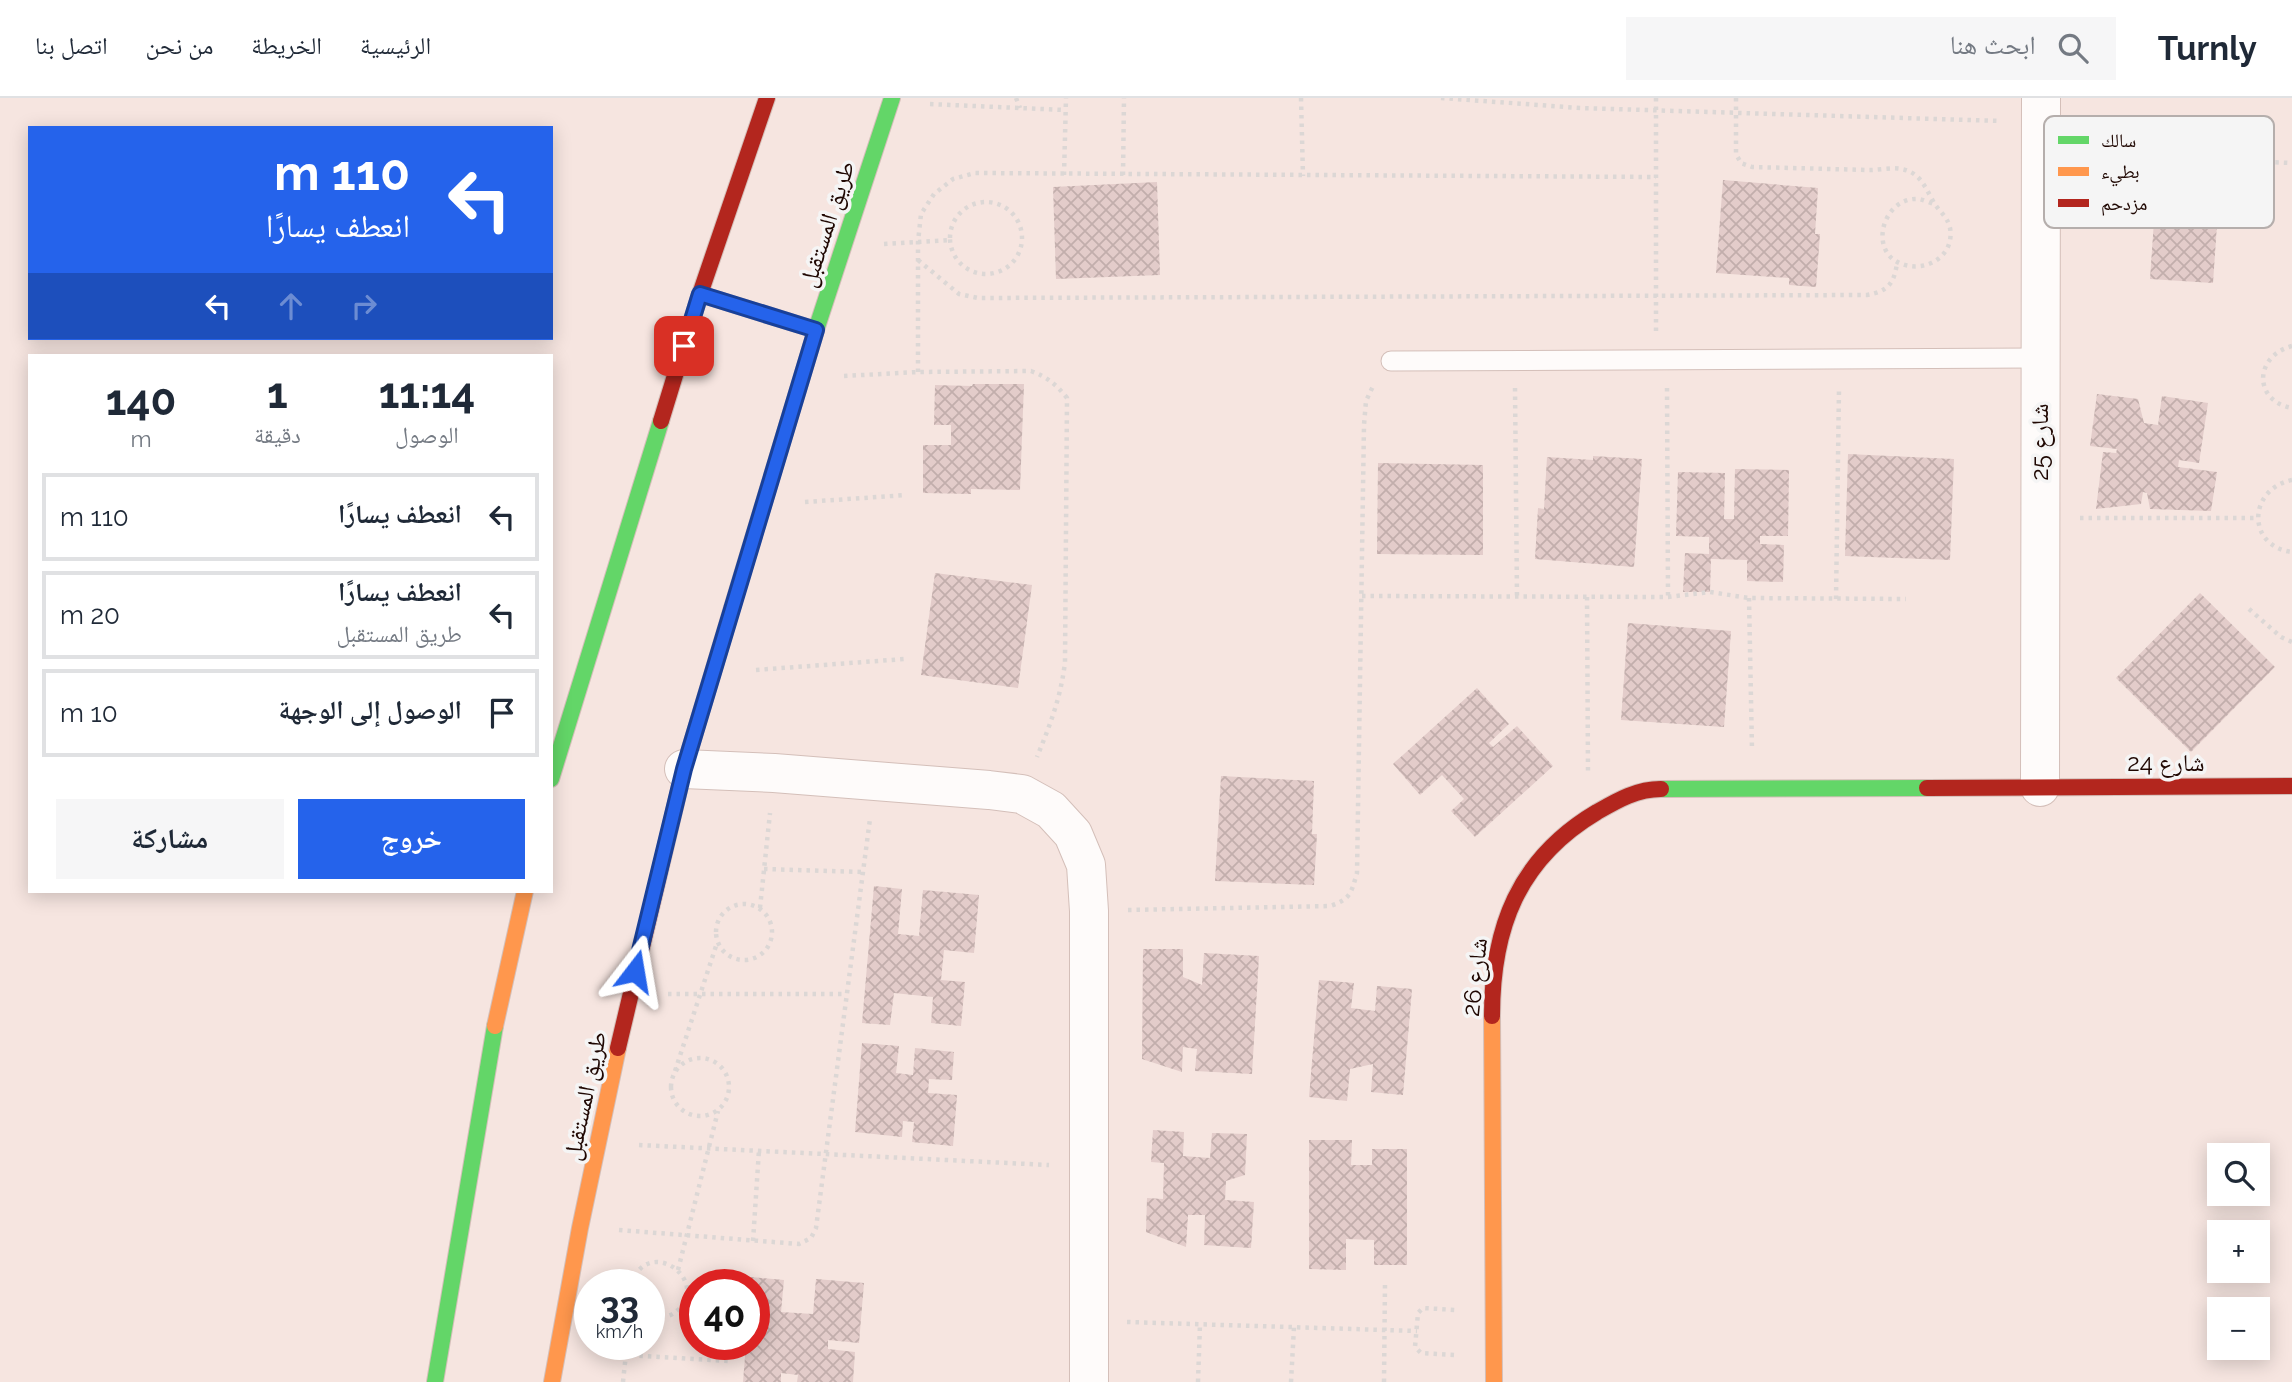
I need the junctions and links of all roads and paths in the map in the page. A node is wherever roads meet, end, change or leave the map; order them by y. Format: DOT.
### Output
graph roads {
  1 [pos="766,98"];
  2 [pos="1016,98"];
  3 [pos="1066,98"];
  4 [pos="1124,98"];
  5 [pos="1301,98"];
  6 [pos="1441,98"];
  7 [pos="1656,98"];
  8 [pos="1736,98"];
  9 [pos="892,100"];
  10 [pos="1020,108"];
  11 [pos="1065,110"];
  12 [pos="1656,110"];
  13 [pos="1736,113"];
  14 [pos="2041,124"];
  15 [pos="2274,160"];
  16 [pos="2292,163"];
  17 [pos="1064,174"];
  18 [pos="1123,175"];
  19 [pos="1303,176"];
  20 [pos="1656,177"];
  21 [pos="1934,204"];
  22 [pos="950,240"];
  23 [pos="918,242"];
  24 [pos="844,247"];
  25 [pos="918,260"];
  26 [pos="1897,263"];
  27 [pos="700,294"];
  28 [pos="1656,295"];
  29 [pos="816,330"];
  30 [pos="2292,346"];
  31 [pos="2040,358"];
  32 [pos="1840,359"];
  33 [pos="1661,360"];
  34 [pos="1391,361"];
  35 [pos="1515,361"];
  36 [pos="918,372"];
  37 [pos="801,379"];
  38 [pos="2292,408"];
  39 [pos="2292,480"];
  40 [pos="906,495"];
  41 [pos="763,505"];
  42 [pos="2258,517"];
  43 [pos="2040,518"];
  44 [pos="2292,552"];
  45 [pos="1362,596"];
  46 [pos="1517,597"];
  47 [pos="1587,597"];
  48 [pos="1668,597"];
  49 [pos="1749,598"];
  50 [pos="1836,598"];
  51 [pos="1906,599"];
  52 [pos="2249,609"];
  53 [pos="2292,642"];
  54 [pos="904,659"];
  55 [pos="713,673"];
  56 [pos="684,769"];
  57 [pos="553,772"];
  58 [pos="774,773"];
  59 [pos="875,781"];
  60 [pos="2292,786"];
  61 [pos="2040,787"];
  62 [pos="1753,789"];
  63 [pos="1022,794"];
  64 [pos="1588,815"];
  65 [pos="764,869"];
  66 [pos="862,872"];
  67 [pos="526,893"];
  68 [pos="760,908"];
  69 [pos="1088,911"];
  70 [pos="718,942"];
  71 [pos="701,992"];
  72 [pos="846,994"];
  73 [pos="629,996"];
  74 [pos="674,1073"];
  75 [pos="718,1110"];
  76 [pos="597,1144"];
  77 [pos="709,1147"];
  78 [pos="759,1150"];
  79 [pos="824,1153"];
  80 [pos="1089,1167"];
  81 [pos="580,1228"];
  82 [pos="687,1235"];
  83 [pos="753,1241"];
  84 [pos="640,1269"];
  85 [pos="678,1270"];
  86 [pos="1385,1284"];
  87 [pos="1493,1313"];
  88 [pos="665,1317"];
  89 [pos="1089,1321"];
  90 [pos="1200,1324"];
  91 [pos="1294,1328"];
  92 [pos="1384,1330"];
  93 [pos="1417,1331"];
  94 [pos="560,1337"];
  95 [pos="574,1341"];
  96 [pos="665,1357"];
  97 [pos="1494,1358"];
  98 [pos="625,1360"];
  99 [pos="729,1361"];
  100 [pos="435,1382"];
  101 [pos="552,1382"];
  102 [pos="623,1382"];
  103 [pos="1089,1382"];
  104 [pos="1198,1382"];
  105 [pos="1292,1382"];
  106 [pos="1384,1382"];
  107 [pos="1494,1382"];
  1 -- 27 [label="street"];
  2 -- 10 [label="path"];
  3 -- 11 [label="path"];
  4 -- 18 [label="path"];
  5 -- 19 [label="path"];
  6 -- 12 [label="path"];
  7 -- 12 [label="path"];
  8 -- 13 [label="path"];
  9 -- 10 [label="path"];
  9 -- 24 [label="street, طريق المستقبل"];
  10 -- 11 [label="path"];
  11 -- 17 [label="path"];
  12 -- 13 [label="path"];
  12 -- 20 [label="path"];
  13 -- 14 [label="path"];
  13 -- 21 [label="path"];
  14 -- 31 [label="street, شارع 25"];
  15 -- 16 [label="path"];
  17 -- 18 [label="path"];
  17 -- 23 [label="path"];
  18 -- 19 [label="path"];
  19 -- 20 [label="path"];
  20 -- 28 [label="path"];
  21 -- 26 [label="path"];
  21 -- 26 [label="path"];
  22 -- 22 [label="path"];
  22 -- 23 [label="path"];
  23 -- 24 [label="path"];
  23 -- 25 [label="path"];
  24 -- 29 [label="street, طريق المستقبل"];
  25 -- 28 [label="path"];
  25 -- 36 [label="path"];
  26 -- 28 [label="path"];
  27 -- 29 [label="street"];
  27 -- 57 [label="street"];
  28 -- 33 [label="path"];
  29 -- 37 [label="street, طريق المستقبل"];
  30 -- 38 [label="path"];
  31 -- 32 [label="lane"];
  31 -- 43 [label="street, شارع 25"];
  32 -- 33 [label="lane"];
  32 -- 50 [label="path"];
  33 -- 35 [label="lane"];
  33 -- 48 [label="path"];
  34 -- 35 [label="lane"];
  34 -- 45 [label="path"];
  35 -- 46 [label="path"];
  36 -- 37 [label="path"];
  36 -- 63 [label="path"];
  37 -- 41 [label="street, طريق المستقبل"];
  39 -- 42 [label="path"];
  40 -- 41 [label="path"];
  41 -- 55 [label="street, طريق المستقبل"];
  42 -- 43 [label="path"];
  42 -- 44 [label="path"];
  43 -- 61 [label="street, شارع 25"];
  45 -- 46 [label="path"];
  45 -- 69 [label="path"];
  46 -- 47 [label="path"];
  47 -- 48 [label="path"];
  47 -- 64 [label="path"];
  48 -- 49 [label="path"];
  49 -- 50 [label="path"];
  49 -- 62 [label="path"];
  50 -- 51 [label="path"];
  52 -- 53 [label="path"];
  54 -- 55 [label="path"];
  55 -- 56 [label="street, طريق المستقبل"];
  56 -- 58 [label="street"];
  56 -- 73 [label="street, طريق المستقبل"];
  58 -- 59 [label="street"];
  58 -- 65 [label="path"];
  59 -- 63 [label="street"];
  59 -- 66 [label="path"];
  60 -- 61 [label="street, شارع 24"];
  61 -- 62 [label="street, شارع 26"];
  62 -- 64 [label="street, شارع 26"];
  63 -- 69 [label="street"];
  64 -- 87 [label="street, شارع 26"];
  65 -- 66 [label="path"];
  65 -- 68 [label="path"];
  66 -- 72 [label="path"];
  67 -- 100 [label="street"];
  68 -- 70 [label="path"];
  68 -- 70 [label="path"];
  69 -- 80 [label="street"];
  70 -- 71 [label="path"];
  71 -- 72 [label="path"];
  71 -- 73 [label="path"];
  71 -- 74 [label="path"];
  72 -- 79 [label="path"];
  73 -- 76 [label="street, طريق المستقبل"];
  74 -- 75 [label="path"];
  74 -- 75 [label="path"];
  75 -- 77 [label="path"];
  76 -- 77 [label="path"];
  76 -- 81 [label="street, طريق المستقبل"];
  77 -- 78 [label="path"];
  77 -- 82 [label="path"];
  78 -- 79 [label="path"];
  78 -- 83 [label="path"];
  79 -- 80 [label="path"];
  79 -- 83 [label="path"];
  80 -- 89 [label="street"];
  81 -- 82 [label="path"];
  81 -- 94 [label="street, طريق المستقبل"];
  82 -- 83 [label="path"];
  82 -- 85 [label="path"];
  84 -- 85 [label="path"];
  85 -- 88 [label="path"];
  86 -- 92 [label="path"];
  87 -- 93 [label="path"];
  87 -- 97 [label="street, شارع 26"];
  89 -- 90 [label="path"];
  89 -- 103 [label="street"];
  90 -- 91 [label="path"];
  90 -- 104 [label="path"];
  91 -- 92 [label="path"];
  91 -- 105 [label="path"];
  92 -- 93 [label="path"];
  92 -- 106 [label="path"];
  93 -- 97 [label="path"];
  94 -- 95 [label="path"];
  94 -- 101 [label="street, طريق المستقبل"];
  96 -- 99 [label="path"];
  97 -- 107 [label="street, شارع 26"];
  98 -- 102 [label="path"];
}
